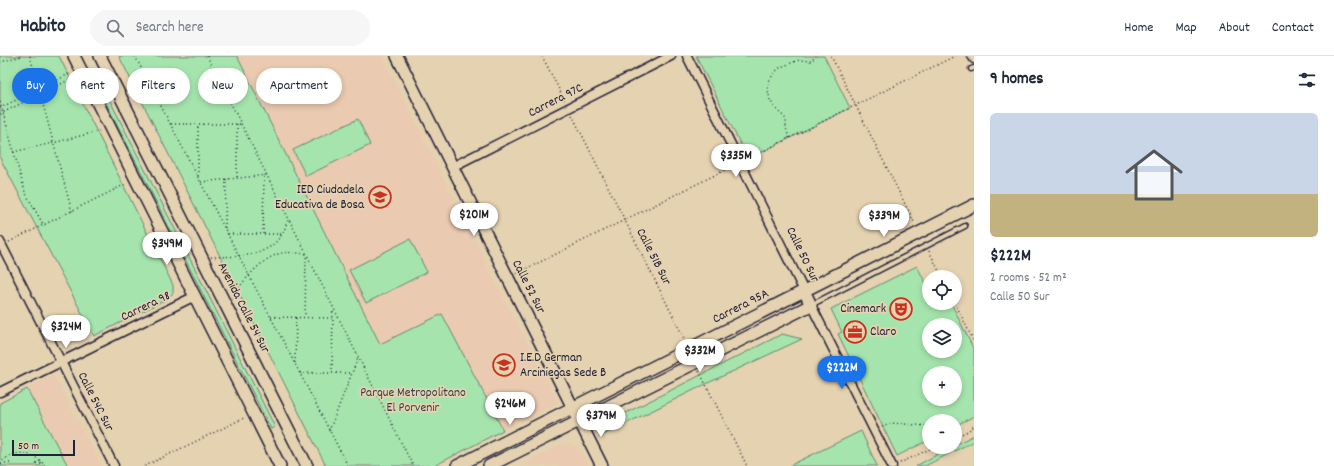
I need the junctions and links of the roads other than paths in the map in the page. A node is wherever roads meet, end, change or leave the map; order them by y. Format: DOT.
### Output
graph roads {
  1 [pos="74,56"];
  2 [pos="100,56"];
  3 [pos="397,56"];
  4 [pos="671,56"];
  5 [pos="687,56"];
  6 [pos="972,56"];
  7 [pos="974,59"];
  8 [pos="452,167"];
  9 [pos="974,205"];
  10 [pos="965,226"];
  11 [pos="1,244"];
  12 [pos="804,291"];
  13 [pos="195,296"];
  14 [pos="811,305"];
  15 [pos="61,362"];
  16 [pos="0,392"];
  17 [pos="573,407"];
  18 [pos="580,420"];
  19 [pos="896,465"];
  20 [pos="114,466"];
  21 [pos="280,466"];
  22 [pos="307,466"];
  23 [pos="457,466"];
  24 [pos="489,466"];
  25 [pos="602,466"];
  1 -- 13 [label="street"];
  2 -- 22 [label="street, Avenida Calle 54 Sur"];
  3 -- 8 [label="street, Calle 52 Sur"];
  4 -- 8 [label="street, Carrera 97C"];
  5 -- 12 [label="street, Calle 50 Sur"];
  6 -- 7 [label="street"];
  8 -- 17 [label="street, Calle 52 Sur"];
  9 -- 12 [label="street, Carrera 95A"];
  10 -- 14 [label="lane"];
  11 -- 15 [label="street, Calle 54C Sur"];
  12 -- 14 [label="street, Calle 50 Sur"];
  12 -- 17 [label="street, Carrera 95A"];
  13 -- 15 [label="street, Carrera 98"];
  13 -- 21 [label="street"];
  14 -- 18 [label="street"];
  14 -- 19 [label="street, Calle 50 Sur"];
  15 -- 16 [label="street, Carrera 98"];
  15 -- 20 [label="street, Calle 54C Sur"];
  17 -- 18 [label="street, Calle 52 Sur"];
  17 -- 23 [label="street, Carrera 95A"];
  18 -- 24 [label="street"];
  18 -- 25 [label="street, Calle 52 Sur"];
}
